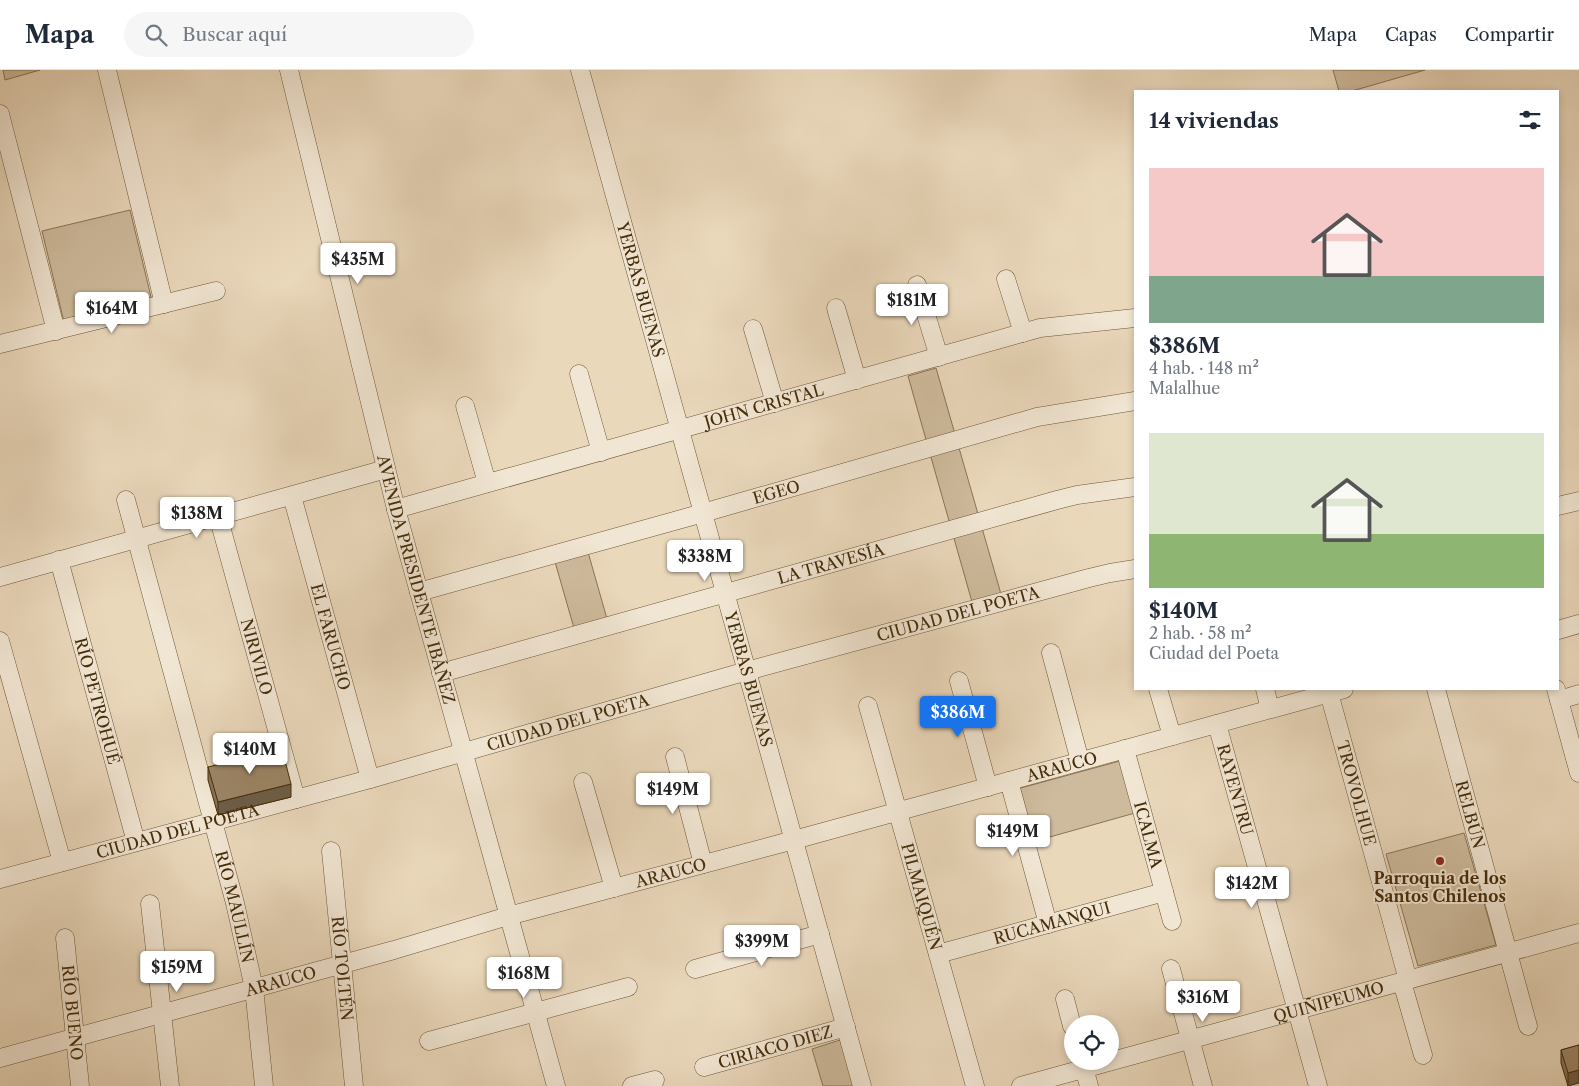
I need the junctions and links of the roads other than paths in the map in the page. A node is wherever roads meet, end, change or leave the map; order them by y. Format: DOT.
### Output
graph roads {
  1 [pos="107,70"];
  2 [pos="289,70"];
  3 [pos="580,70"];
  4 [pos="0,114"];
  5 [pos="1006,279"];
  6 [pos="917,285"];
  7 [pos="216,291"];
  8 [pos="164,304"];
  9 [pos="836,308"];
  10 [pos="1134,318"];
  11 [pos="753,330"];
  12 [pos="56,331"];
  13 [pos="1023,333"];
  14 [pos="0,344"];
  15 [pos="939,357"];
  16 [pos="579,374"];
  17 [pos="856,380"];
  18 [pos="1134,401"];
  19 [pos="775,403"];
  20 [pos="465,406"];
  21 [pos="680,430"];
  22 [pos="601,452"];
  23 [pos="386,469"];
  24 [pos="487,483"];
  25 [pos="1134,487"];
  26 [pos="292,496"];
  27 [pos="126,500"];
  28 [pos="1579,501"];
  29 [pos="1559,506"];
  30 [pos="396,509"];
  31 [pos="703,513"];
  32 [pos="218,516"];
  33 [pos="137,539"];
  34 [pos="59,560"];
  35 [pos="1134,569"];
  36 [pos="0,577"];
  37 [pos="419,592"];
  38 [pos="725,593"];
  39 [pos="1579,624"];
  40 [pos="1559,630"];
  41 [pos="0,640"];
  42 [pos="1051,653"];
  43 [pos="747,671"];
  44 [pos="441,673"];
  45 [pos="959,681"];
  46 [pos="1158,690"];
  47 [pos="1265,690"];
  48 [pos="1436,690"];
  49 [pos="1336,691"];
  50 [pos="1558,694"];
  51 [pos="1579,694"];
  52 [pos="868,706"];
  53 [pos="1270,709"];
  54 [pos="1217,724"];
  55 [pos="1172,736"];
  56 [pos="1125,749"];
  57 [pos="463,752"];
  58 [pos="675,757"];
  59 [pos="1080,761"];
  60 [pos="1579,773"];
  61 [pos="370,779"];
  62 [pos="1009,781"];
  63 [pos="583,782"];
  64 [pos="988,787"];
  65 [pos="296,799"];
  66 [pos="898,811"];
  67 [pos="213,821"];
  68 [pos="794,840"];
  69 [pos="136,842"];
  70 [pos="331,851"];
  71 [pos="62,862"];
  72 [pos="703,864"];
  73 [pos="0,879"];
  74 [pos="614,888"];
  75 [pos="1164,892"];
  76 [pos="150,904"];
  77 [pos="508,916"];
  78 [pos="1172,921"];
  79 [pos="1048,924"];
  80 [pos="1579,933"];
  81 [pos="820,934"];
  82 [pos="65,938"];
  83 [pos="1508,953"];
  84 [pos="938,954"];
  85 [pos="342,964"];
  86 [pos="696,969"];
  87 [pos="1171,969"];
  88 [pos="1405,981"];
  89 [pos="628,987"];
  90 [pos="254,988"];
  91 [pos="1065,999"];
  92 [pos="1297,1010"];
  93 [pos="162,1013"];
  94 [pos="535,1013"];
  95 [pos="1069,1015"];
  96 [pos="1528,1026"];
  97 [pos="846,1027"];
  98 [pos="75,1037"];
  99 [pos="429,1040"];
  100 [pos="1190,1040"];
  101 [pos="1423,1055"];
  102 [pos="1119,1057"];
  103 [pos="0,1058"];
  104 [pos="704,1067"];
  105 [pos="1068,1070"];
  106 [pos="1084,1070"];
  107 [pos="655,1080"];
  108 [pos="80,1086"];
  109 [pos="170,1086"];
  110 [pos="264,1086"];
  111 [pos="354,1086"];
  112 [pos="556,1086"];
  113 [pos="632,1086"];
  114 [pos="862,1086"];
  115 [pos="975,1086"];
  116 [pos="1021,1086"];
  117 [pos="1089,1086"];
  118 [pos="1204,1086"];
  119 [pos="1318,1086"];
  1 -- 8 [label="street"];
  2 -- 23 [label="street, AVENIDA PRESIDENTE IBÁÑEZ"];
  3 -- 21 [label="street, YERBAS BUENAS"];
  4 -- 12 [label="street"];
  5 -- 13 [label="street"];
  6 -- 15 [label="street"];
  7 -- 8 [label="street"];
  8 -- 12 [label="street"];
  9 -- 17 [label="street"];
  10 -- 13 [label="street, JOHN CRISTAL"];
  11 -- 19 [label="street"];
  12 -- 14 [label="street"];
  13 -- 15 [label="street, JOHN CRISTAL"];
  15 -- 17 [label="street, JOHN CRISTAL"];
  16 -- 22 [label="street"];
  17 -- 19 [label="street, JOHN CRISTAL"];
  18 -- 31 [label="street, EGEO"];
  19 -- 21 [label="street, JOHN CRISTAL"];
  20 -- 24 [label="street"];
  21 -- 22 [label="street, JOHN CRISTAL"];
  21 -- 31 [label="street, YERBAS BUENAS"];
  22 -- 24 [label="street, JOHN CRISTAL"];
  23 -- 26 [label="street"];
  23 -- 30 [label="street, AVENIDA PRESIDENTE IBÁÑEZ"];
  24 -- 30 [label="street, JOHN CRISTAL"];
  25 -- 38 [label="street, LA TRAVESÍA"];
  26 -- 32 [label="street"];
  26 -- 61 [label="street, EL FARUCHO"];
  27 -- 33 [label="street, RÍO MAULLÍN"];
  28 -- 29 [label="street"];
  30 -- 37 [label="street, AVENIDA PRESIDENTE IBÁÑEZ"];
  31 -- 37 [label="street, EGEO"];
  31 -- 38 [label="street, YERBAS BUENAS"];
  32 -- 33 [label="street"];
  32 -- 65 [label="street, NIRIVILO"];
  33 -- 34 [label="street"];
  33 -- 67 [label="street, RÍO MAULLÍN"];
  34 -- 36 [label="street"];
  34 -- 69 [label="street, RÍO PETROHUÉ"];
  35 -- 43 [label="street, CIUDAD DEL POETA"];
  37 -- 44 [label="street, AVENIDA PRESIDENTE IBÁÑEZ"];
  38 -- 43 [label="street, YERBAS BUENAS"];
  38 -- 44 [label="street, LA TRAVESÍA"];
  39 -- 40 [label="street"];
  41 -- 71 [label="street"];
  42 -- 59 [label="street"];
  43 -- 57 [label="street, CIUDAD DEL POETA"];
  43 -- 68 [label="street, YERBAS BUENAS"];
  44 -- 57 [label="street, AVENIDA PRESIDENTE IBÁÑEZ"];
  45 -- 64 [label="street"];
  46 -- 55 [label="street"];
  47 -- 53 [label="street"];
  48 -- 83 [label="street, RELBÚN"];
  49 -- 53 [label="street, ARAUCO"];
  49 -- 88 [label="street, TROVOLHUE"];
  50 -- 51 [label="street"];
  50 -- 60 [label="street"];
  52 -- 66 [label="street, PILMAIQUÉN"];
  53 -- 54 [label="street, ARAUCO"];
  54 -- 55 [label="street, ARAUCO"];
  54 -- 92 [label="street, RAYENTRU"];
  55 -- 56 [label="street, ARAUCO"];
  56 -- 59 [label="street, ARAUCO"];
  56 -- 75 [label="street, ICALMA"];
  57 -- 61 [label="street, CIUDAD DEL POETA"];
  57 -- 77 [label="street, AVENIDA PRESIDENTE IBÁÑEZ"];
  58 -- 72 [label="street"];
  59 -- 62 [label="street, ARAUCO"];
  61 -- 65 [label="street, CIUDAD DEL POETA"];
  62 -- 64 [label="street, ARAUCO"];
  62 -- 79 [label="street"];
  63 -- 74 [label="street"];
  64 -- 66 [label="street, ARAUCO"];
  65 -- 67 [label="street, CIUDAD DEL POETA"];
  66 -- 68 [label="street, ARAUCO"];
  66 -- 84 [label="street, PILMAIQUÉN"];
  67 -- 69 [label="street, CIUDAD DEL POETA"];
  67 -- 90 [label="street, RÍO MAULLÍN"];
  68 -- 72 [label="street, ARAUCO"];
  68 -- 81 [label="street, YERBAS BUENAS"];
  69 -- 71 [label="street, CIUDAD DEL POETA"];
  70 -- 85 [label="street, RÍO TOLTÉN"];
  71 -- 73 [label="street, CIUDAD DEL POETA"];
  72 -- 74 [label="street, ARAUCO"];
  74 -- 77 [label="street, ARAUCO"];
  75 -- 78 [label="street, ICALMA"];
  75 -- 79 [label="street, RUCAMANQUI"];
  76 -- 93 [label="street"];
  77 -- 85 [label="street, ARAUCO"];
  77 -- 94 [label="street, AVENIDA PRESIDENTE IBÁÑEZ"];
  79 -- 84 [label="street, RUCAMANQUI"];
  80 -- 83 [label="street, QUIÑIPEUMO"];
  81 -- 86 [label="street"];
  81 -- 97 [label="street, YERBAS BUENAS"];
  82 -- 98 [label="street, RÍO BUENO"];
  83 -- 88 [label="street, QUIÑIPEUMO"];
  83 -- 96 [label="street, RELBÚN"];
  84 -- 115 [label="street, PILMAIQUÉN"];
  85 -- 90 [label="street, ARAUCO"];
  85 -- 111 [label="street, RÍO TOLTÉN"];
  87 -- 100 [label="street"];
  88 -- 92 [label="street, QUIÑIPEUMO"];
  88 -- 101 [label="street, TROVOLHUE"];
  89 -- 94 [label="street"];
  90 -- 93 [label="street, ARAUCO"];
  90 -- 110 [label="street, RÍO MAULLÍN"];
  91 -- 95 [label="street"];
  92 -- 100 [label="street, QUIÑIPEUMO"];
  92 -- 119 [label="street, RAYENTRU"];
  93 -- 98 [label="street, ARAUCO"];
  93 -- 109 [label="street"];
  94 -- 99 [label="street"];
  94 -- 112 [label="street, AVENIDA PRESIDENTE IBÁÑEZ"];
  97 -- 104 [label="street, CIRIACO DIEZ"];
  97 -- 114 [label="street, YERBAS BUENAS"];
  98 -- 103 [label="street, ARAUCO"];
  98 -- 108 [label="street, RÍO BUENO"];
  100 -- 102 [label="street, QUIÑIPEUMO"];
  100 -- 118 [label="street"];
  105 -- 116 [label="street, QUIÑIPEUMO"];
  106 -- 117 [label="street"];
  107 -- 113 [label="street"];
}
